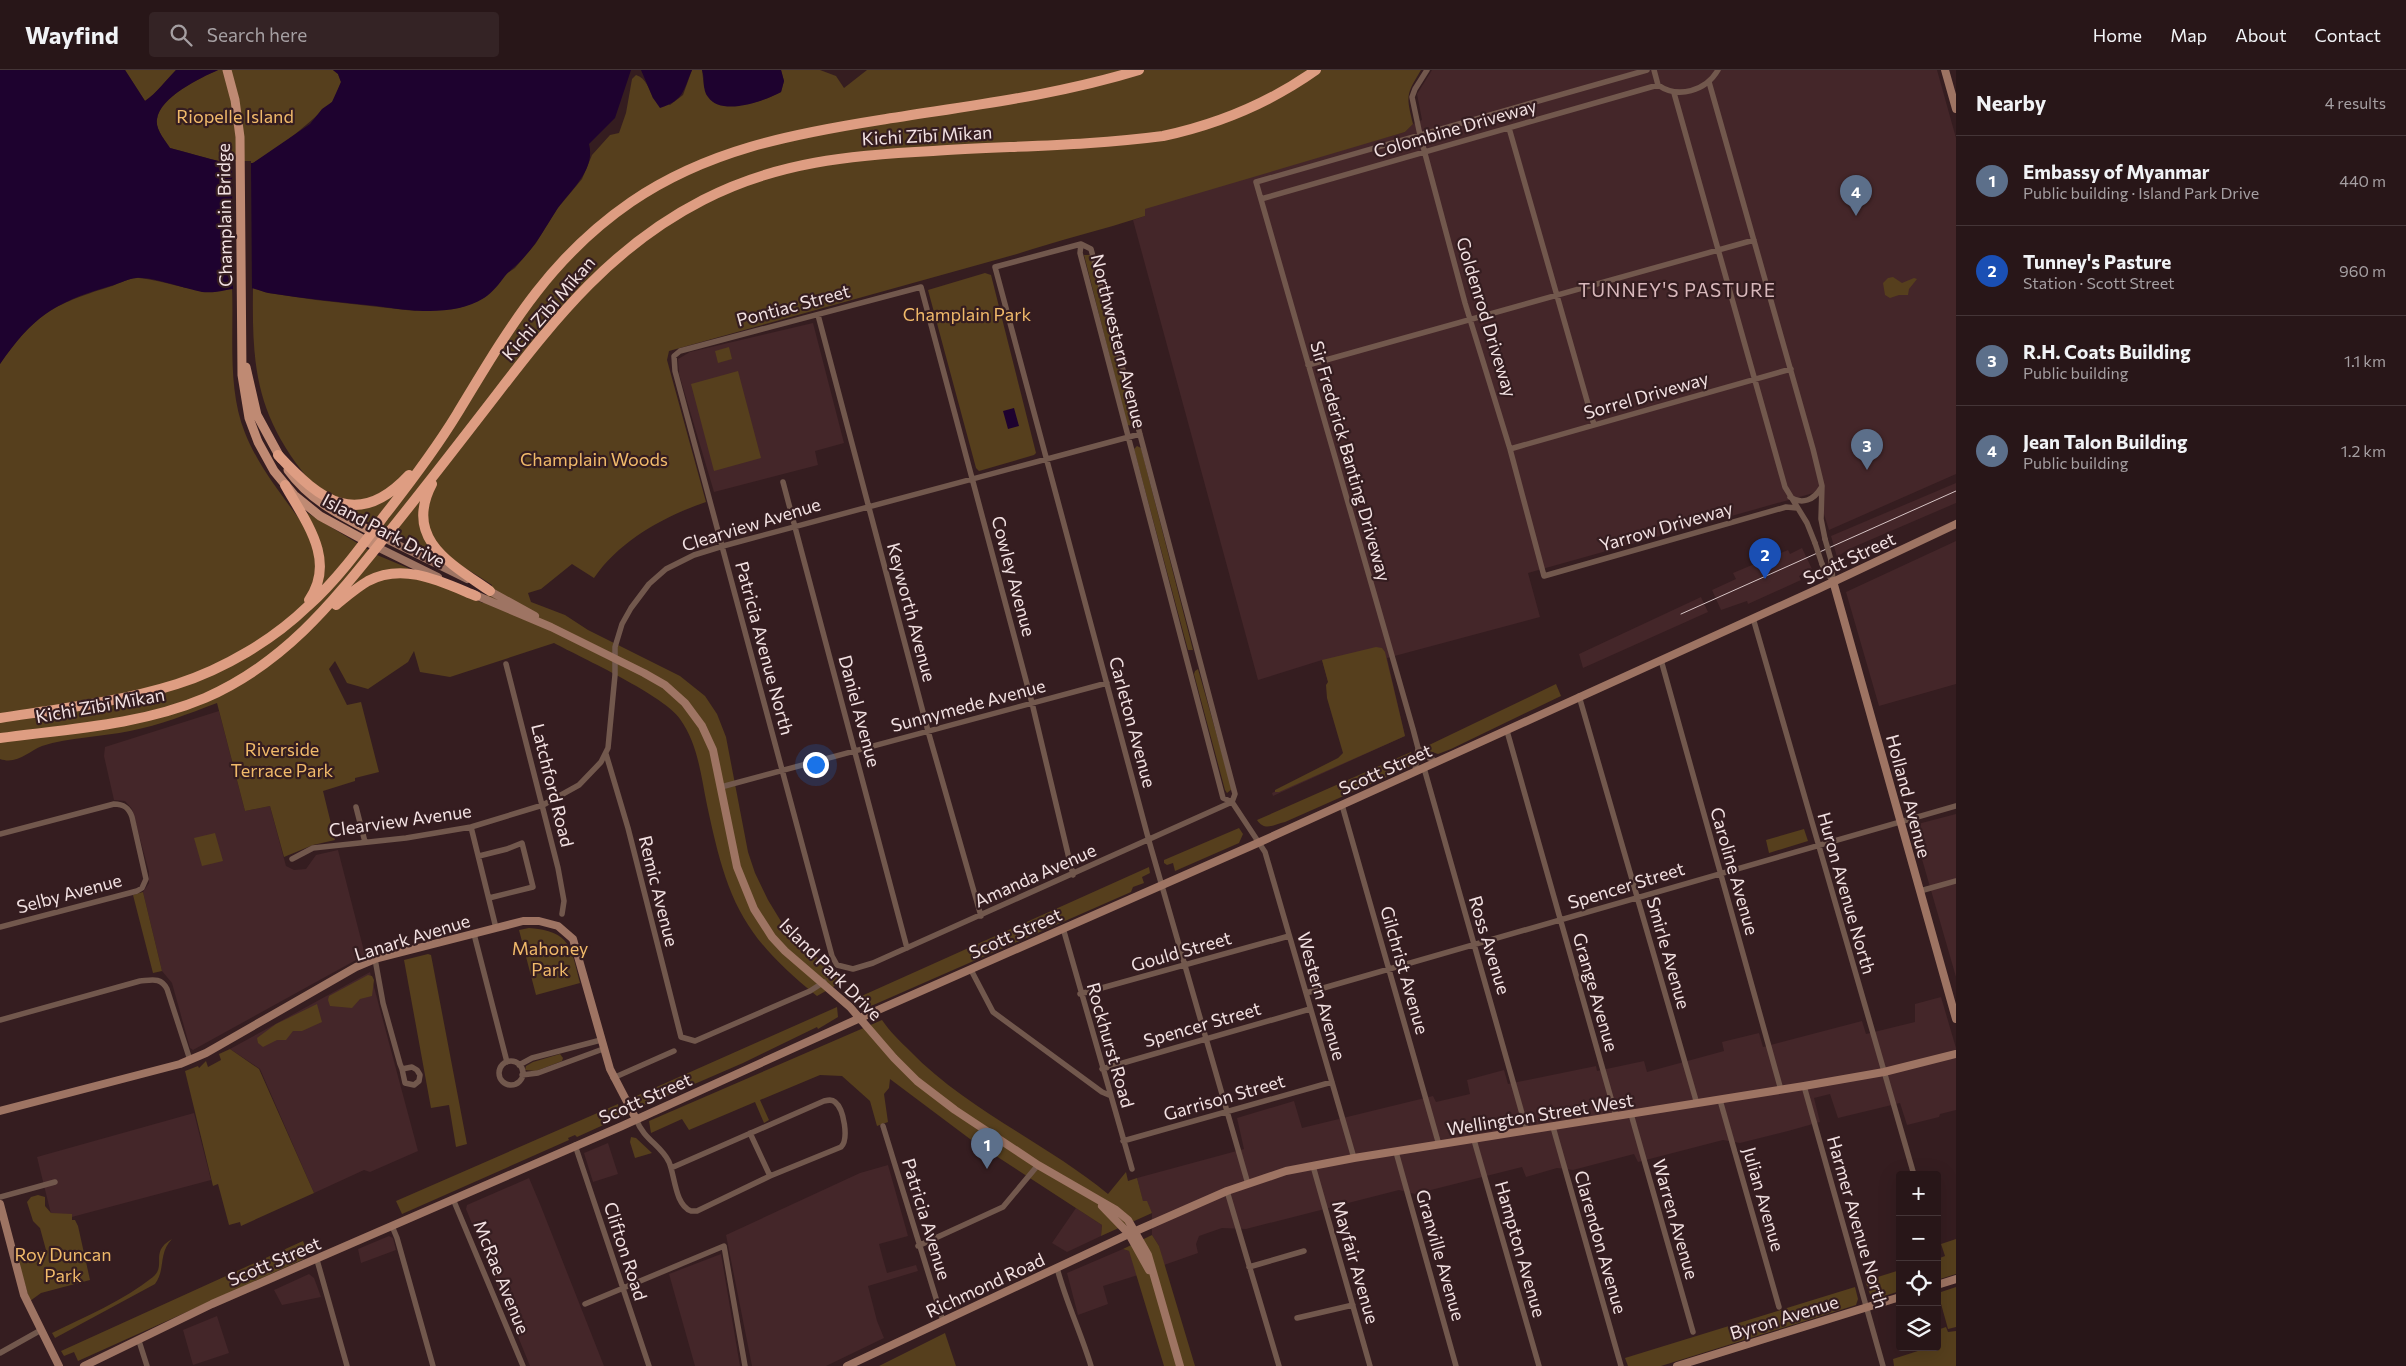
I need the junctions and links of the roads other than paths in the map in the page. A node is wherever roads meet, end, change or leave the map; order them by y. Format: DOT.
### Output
graph roads {
  1 [pos="227,70"];
  2 [pos="1139,70"];
  3 [pos="1316,70"];
  4 [pos="1427,70"];
  5 [pos="1647,70"];
  6 [pos="1654,70"];
  7 [pos="1718,70"];
  8 [pos="1945,70"];
  9 [pos="1709,82"];
  10 [pos="1658,85"];
  11 [pos="1954,92"];
  12 [pos="1674,93"];
  13 [pos="1956,109"];
  14 [pos="1509,128"];
  15 [pos="1420,135"];
  16 [pos="1424,152"];
  17 [pos="1256,182"];
  18 [pos="1260,198"];
  19 [pos="1754,240"];
  20 [pos="1081,244"];
  21 [pos="1718,250"];
  22 [pos="921,286"];
  23 [pos="1556,295"];
  24 [pos="818,315"];
  25 [pos="1471,319"];
  26 [pos="674,356"];
  27 [pos="243,360"];
  28 [pos="1308,365"];
  29 [pos="1791,369"];
  30 [pos="1755,380"];
  31 [pos="451,424"];
  32 [pos="1594,425"];
  33 [pos="1140,434"];
  34 [pos="1128,437"];
  35 [pos="456,446"];
  36 [pos="1510,449"];
  37 [pos="278,455"];
  38 [pos="1046,458"];
  39 [pos="972,478"];
  40 [pos="783,482"];
  41 [pos="285,485"];
  42 [pos="1822,486"];
  43 [pos="1789,497"];
  44 [pos="869,506"];
  45 [pos="1797,508"];
  46 [pos="1956,524"];
  47 [pos="795,526"];
  48 [pos="374,529"];
  49 [pos="384,538"];
  50 [pos="365,541"];
  51 [pos="723,546"];
  52 [pos="375,550"];
  53 [pos="1544,576"];
  54 [pos="1834,581"];
  55 [pos="490,591"];
  56 [pos="476,596"];
  57 [pos="296,618"];
  58 [pos="1753,618"];
  59 [pos="310,626"];
  60 [pos="551,627"];
  61 [pos="1199,659"];
  62 [pos="615,660"];
  63 [pos="1661,660"];
  64 [pos="1188,662"];
  65 [pos="506,664"];
  66 [pos="1107,683"];
  67 [pos="1580,696"];
  68 [pos="1032,703"];
  69 [pos="0,718"];
  70 [pos="928,731"];
  71 [pos="1506,731"];
  72 [pos="0,738"];
  73 [pos="1418,748"];
  74 [pos="855,750"];
  75 [pos="606,754"];
  76 [pos="1438,762"];
  77 [pos="1424,768"];
  78 [pos="782,770"];
  79 [pos="1415,772"];
  80 [pos="721,787"];
  81 [pos="1232,802"];
  82 [pos="543,805"];
  83 [pos="1342,805"];
  84 [pos="1956,806"];
  85 [pos="356,807"];
  86 [pos="1900,821"];
  87 [pos="471,827"];
  88 [pos="0,834"];
  89 [pos="1149,841"];
  90 [pos="365,842"];
  91 [pos="1260,842"];
  92 [pos="1818,845"];
  93 [pos="479,856"];
  94 [pos="292,859"];
  95 [pos="1720,873"];
  96 [pos="1073,875"];
  97 [pos="1956,881"];
  98 [pos="1162,884"];
  99 [pos="1920,891"];
  100 [pos="1638,897"];
  101 [pos="489,898"];
  102 [pos="562,914"];
  103 [pos="981,916"];
  104 [pos="1560,920"];
  105 [pos="0,927"];
  106 [pos="496,928"];
  107 [pos="1063,928"];
  108 [pos="474,934"];
  109 [pos="1289,936"];
  110 [pos="1473,945"];
  111 [pos="907,948"];
  112 [pos="375,959"];
  113 [pos="1184,965"];
  114 [pos="848,968"];
  115 [pos="1390,969"];
  116 [pos="971,970"];
  117 [pos="827,985"];
  118 [pos="1306,993"];
  119 [pos="1080,994"];
  120 [pos="1310,1009"];
  121 [pos="860,1018"];
  122 [pos="1956,1019"];
  123 [pos="0,1020"];
  124 [pos="1206,1038"];
  125 [pos="601,1040"];
  126 [pos="603,1048"];
  127 [pos="674,1051"];
  128 [pos="1956,1054"];
  129 [pos="190,1060"];
  130 [pos="507,1062"];
  131 [pos="519,1066"];
  132 [pos="402,1068"];
  133 [pos="1102,1069"];
  134 [pos="1884,1072"];
  135 [pos="522,1075"];
  136 [pos="615,1081"];
  137 [pos="1332,1082"];
  138 [pos="1804,1086"];
  139 [pos="1781,1090"];
  140 [pos="1109,1095"];
  141 [pos="1720,1100"];
  142 [pos="1697,1104"];
  143 [pos="0,1111"];
  144 [pos="1227,1112"];
  145 [pos="1631,1114"];
  146 [pos="1616,1116"];
  147 [pos="636,1119"];
  148 [pos="883,1126"];
  149 [pos="1553,1127"];
  150 [pos="1528,1131"];
  151 [pos="750,1133"];
  152 [pos="1474,1140"];
  153 [pos="1124,1141"];
  154 [pos="1439,1145"];
  155 [pos="576,1146"];
  156 [pos="1396,1152"];
  157 [pos="1354,1158"];
  158 [pos="1038,1165"];
  159 [pos="1313,1166"];
  160 [pos="672,1168"];
  161 [pos="1132,1169"];
  162 [pos="1913,1171"];
  163 [pos="770,1176"];
  164 [pos="55,1182"];
  165 [pos="1248,1184"];
  166 [pos="1227,1192"];
  167 [pos="0,1198"];
  168 [pos="454,1199"];
  169 [pos="0,1204"];
  170 [pos="392,1226"];
  171 [pos="1132,1232"];
  172 [pos="918,1246"];
  173 [pos="1304,1252"];
  174 [pos="317,1260"];
  175 [pos="1249,1267"];
  176 [pos="1058,1268"];
  177 [pos="1956,1279"];
  178 [pos="1941,1284"];
  179 [pos="622,1289"];
  180 [pos="1896,1298"];
  181 [pos="586,1304"];
  182 [pos="1353,1305"];
  183 [pos="1779,1307"];
  184 [pos="1866,1307"];
  185 [pos="1297,1318"];
  186 [pos="943,1321"];
  187 [pos="41,1330"];
  188 [pos="1693,1332"];
  189 [pos="139,1340"];
  190 [pos="0,1353"];
  191 [pos="856,1364"];
  192 [pos="59,1366"];
  193 [pos="84,1366"];
  194 [pos="147,1366"];
  195 [pos="347,1366"];
  196 [pos="433,1366"];
  197 [pos="523,1366"];
  198 [pos="649,1366"];
  199 [pos="745,1366"];
  200 [pos="847,1366"];
  201 [pos="1091,1366"];
  202 [pos="1180,1366"];
  203 [pos="1279,1366"];
  204 [pos="1370,1366"];
  205 [pos="1456,1366"];
  206 [pos="1539,1366"];
  207 [pos="1621,1366"];
  208 [pos="1676,1366"];
  209 [pos="1883,1366"];
  1 -- 27 [label="main road, Champlain Bridge"];
  2 -- 31 [label="highway, Kichi Zībī Mīkan"];
  3 -- 35 [label="highway, Kichi Zībī Mīkan"];
  4 -- 15 [label="street, Goldenrod Driveway"];
  5 -- 15 [label="street, Colombine Driveway"];
  6 -- 10 [label="street"];
  7 -- 9 [label="street"];
  8 -- 11 [label="main road"];
  9 -- 12 [label="street"];
  9 -- 19 [label="street"];
  10 -- 12 [label="street"];
  10 -- 14 [label="street, Colombine Driveway"];
  11 -- 13 [label="main road"];
  12 -- 21 [label="street"];
  14 -- 16 [label="street, Colombine Driveway"];
  14 -- 23 [label="street"];
  15 -- 16 [label="street, Goldenrod Driveway"];
  15 -- 17 [label="street, Colombine Driveway"];
  16 -- 18 [label="street, Colombine Driveway"];
  16 -- 25 [label="street, Goldenrod Driveway"];
  17 -- 18 [label="street, Sir Frederick Banting Driveway"];
  18 -- 28 [label="street, Sir Frederick Banting Driveway"];
  19 -- 21 [label="street"];
  19 -- 29 [label="street"];
  20 -- 33 [label="street, Northwestern Avenue"];
  20 -- 34 [label="street, Northwestern Avenue"];
  20 -- 38 [label="street, Carleton Avenue"];
  21 -- 23 [label="street"];
  21 -- 30 [label="street"];
  22 -- 24 [label="street, Pontiac Street"];
  22 -- 39 [label="street, Cowley Avenue"];
  23 -- 25 [label="street"];
  23 -- 32 [label="street"];
  24 -- 26 [label="street, Pontiac Street"];
  24 -- 44 [label="street, Keyworth Avenue"];
  25 -- 28 [label="street"];
  25 -- 36 [label="street, Goldenrod Driveway"];
  26 -- 51 [label="street, Patricia Avenue North"];
  27 -- 37 [label="main road, Island Park Drive"];
  27 -- 41 [label="main road, Island Park Drive"];
  28 -- 73 [label="street, Sir Frederick Banting Driveway"];
  29 -- 30 [label="street, Sorrel Driveway"];
  29 -- 42 [label="street"];
  30 -- 32 [label="street, Sorrel Driveway"];
  30 -- 43 [label="street"];
  31 -- 37 [label="highway"];
  31 -- 48 [label="highway, Kichi Zībī Mīkan"];
  32 -- 36 [label="street, Sorrel Driveway"];
  33 -- 34 [label="street, Clearview Avenue"];
  33 -- 61 [label="street, Northwestern Avenue"];
  34 -- 38 [label="street, Clearview Avenue"];
  34 -- 64 [label="street, Northwestern Avenue"];
  35 -- 49 [label="highway, Kichi Zībī Mīkan"];
  35 -- 55 [label="highway"];
  36 -- 53 [label="street, Goldenrod Driveway"];
  37 -- 48 [label="main road, Island Park Drive"];
  38 -- 39 [label="street, Clearview Avenue"];
  38 -- 66 [label="street, Carleton Avenue"];
  39 -- 44 [label="street, Clearview Avenue"];
  39 -- 68 [label="street, Cowley Avenue"];
  40 -- 47 [label="street, Daniel Avenue"];
  41 -- 50 [label="main road, Island Park Drive"];
  41 -- 57 [label="highway"];
  42 -- 43 [label="street"];
  42 -- 54 [label="street, bridge"];
  43 -- 45 [label="street"];
  44 -- 47 [label="street, Clearview Avenue"];
  44 -- 70 [label="street, Keyworth Avenue"];
  45 -- 53 [label="street, Yarrow Driveway"];
  45 -- 54 [label="street, bridge"];
  46 -- 54 [label="main road, Scott Street"];
  47 -- 51 [label="street, Clearview Avenue"];
  47 -- 74 [label="street, Daniel Avenue"];
  48 -- 49 [label="main road, Island Park Drive"];
  48 -- 50 [label="highway, Kichi Zībī Mīkan"];
  48 -- 52 [label="main road"];
  49 -- 52 [label="highway, Kichi Zībī Mīkan"];
  49 -- 55 [label="main road, Island Park Drive"];
  50 -- 52 [label="main road, Island Park Drive"];
  50 -- 57 [label="highway, Kichi Zībī Mīkan"];
  51 -- 62 [label="street, Clearview Avenue"];
  51 -- 78 [label="street, Patricia Avenue North"];
  52 -- 56 [label="main road, Island Park Drive"];
  52 -- 59 [label="highway, Kichi Zībī Mīkan"];
  54 -- 58 [label="main road, Scott Street"];
  54 -- 86 [label="main road, Holland Avenue"];
  55 -- 60 [label="main road, Island Park Drive"];
  56 -- 59 [label="highway"];
  56 -- 60 [label="main road, Island Park Drive"];
  57 -- 69 [label="highway, Kichi Zībī Mīkan"];
  58 -- 63 [label="main road, Scott Street"];
  58 -- 92 [label="street, Huron Avenue North"];
  59 -- 72 [label="highway, Kichi Zībī Mīkan"];
  60 -- 62 [label="main road, Island Park Drive"];
  61 -- 64 [label="street"];
  61 -- 81 [label="street, Northwestern Avenue"];
  62 -- 75 [label="street, Clearview Avenue"];
  62 -- 80 [label="main road, Island Park Drive"];
  63 -- 67 [label="main road, Scott Street"];
  63 -- 95 [label="street, Caroline Avenue"];
  64 -- 81 [label="street, Northwestern Avenue"];
  65 -- 82 [label="street, Latchford Road"];
  66 -- 68 [label="street, Sunnymede Avenue"];
  66 -- 89 [label="street, Carleton Avenue"];
  67 -- 71 [label="main road, Scott Street"];
  67 -- 100 [label="street, Smirle Avenue"];
  68 -- 70 [label="street, Sunnymede Avenue"];
  68 -- 96 [label="street, Cowley Avenue"];
  70 -- 74 [label="street, Sunnymede Avenue"];
  70 -- 103 [label="street, Keyworth Avenue"];
  71 -- 76 [label="main road, Scott Street"];
  71 -- 104 [label="street, Grange Avenue"];
  73 -- 76 [label="street"];
  73 -- 79 [label="street, Sir Frederick Banting Driveway"];
  74 -- 78 [label="street, Sunnymede Avenue"];
  74 -- 111 [label="street, Daniel Avenue"];
  75 -- 82 [label="street, Clearview Avenue"];
  75 -- 117 [label="street, Remic Avenue"];
  76 -- 77 [label="main road, Scott Street"];
  77 -- 79 [label="main road, Scott Street"];
  77 -- 110 [label="street, Ross Avenue"];
  78 -- 80 [label="street, Sunnymede Avenue"];
  78 -- 114 [label="street, Patricia Avenue North"];
  79 -- 83 [label="main road, Scott Street"];
  80 -- 117 [label="main road, Island Park Drive"];
  81 -- 89 [label="street, Amanda Avenue"];
  81 -- 91 [label="street, Northwestern Avenue"];
  82 -- 87 [label="street, Clearview Avenue"];
  82 -- 102 [label="street, Latchford Road"];
  83 -- 91 [label="main road, Scott Street"];
  83 -- 115 [label="street, Gilchrist Avenue"];
  84 -- 86 [label="street, Spencer Street"];
  85 -- 90 [label="street"];
  86 -- 92 [label="street, Spencer Street"];
  86 -- 99 [label="main road, Holland Avenue"];
  87 -- 90 [label="street, Clearview Avenue"];
  87 -- 93 [label="street"];
  88 -- 105 [label="street, Selby Avenue"];
  89 -- 96 [label="street, Amanda Avenue"];
  89 -- 98 [label="street, Carleton Avenue"];
  90 -- 94 [label="street, Clearview Avenue"];
  91 -- 98 [label="main road, Scott Street"];
  91 -- 109 [label="street, Western Avenue"];
  92 -- 95 [label="street, Spencer Street"];
  92 -- 134 [label="street, Huron Avenue North"];
  93 -- 101 [label="street"];
  93 -- 101 [label="street"];
  95 -- 100 [label="street, Spencer Street"];
  95 -- 139 [label="street, Caroline Avenue"];
  96 -- 103 [label="street, Amanda Avenue"];
  97 -- 99 [label="street"];
  98 -- 107 [label="main road, Scott Street"];
  98 -- 113 [label="street, Carleton Avenue"];
  99 -- 122 [label="main road, Holland Avenue"];
  100 -- 104 [label="street, Spencer Street"];
  100 -- 142 [label="street, Smirle Avenue"];
  101 -- 106 [label="street"];
  103 -- 111 [label="street, Amanda Avenue"];
  104 -- 110 [label="street, Spencer Street"];
  104 -- 146 [label="street, Grange Avenue"];
  106 -- 108 [label="main road, Lanark Avenue"];
  106 -- 125 [label="main road, Lanark Avenue"];
  107 -- 116 [label="main road, Scott Street"];
  107 -- 119 [label="street, Rockhurst Road"];
  108 -- 112 [label="main road, Lanark Avenue"];
  108 -- 130 [label="street"];
  109 -- 113 [label="street, Gould Street"];
  109 -- 118 [label="street, Western Avenue"];
  110 -- 115 [label="street, Spencer Street"];
  110 -- 150 [label="street, Ross Avenue"];
  111 -- 114 [label="street, Amanda Avenue"];
  112 -- 129 [label="main road, Lanark Avenue"];
  112 -- 132 [label="street"];
  113 -- 119 [label="street, Gould Street"];
  113 -- 124 [label="street, Carleton Avenue"];
  115 -- 118 [label="street, Spencer Street"];
  115 -- 154 [label="street, Gilchrist Avenue"];
  116 -- 121 [label="main road, Scott Street"];
  116 -- 140 [label="street"];
  117 -- 121 [label="main road, Island Park Drive"];
  118 -- 120 [label="street, Western Avenue"];
  119 -- 133 [label="street, Rockhurst Road"];
  120 -- 124 [label="street, Spencer Street"];
  120 -- 137 [label="street, Western Avenue"];
  121 -- 147 [label="main road, Scott Street"];
  121 -- 158 [label="main road, Island Park Drive"];
  123 -- 129 [label="street"];
  124 -- 133 [label="street, Spencer Street"];
  124 -- 144 [label="street, Carleton Avenue"];
  125 -- 126 [label="main road, Lanark Avenue"];
  125 -- 131 [label="street"];
  126 -- 135 [label="street"];
  126 -- 136 [label="main road, Lanark Avenue"];
  127 -- 136 [label="street"];
  128 -- 134 [label="main road, Wellington Street West"];
  129 -- 143 [label="main road, Lanark Avenue"];
  130 -- 131 [label="street"];
  130 -- 135 [label="street"];
  131 -- 135 [label="street"];
  133 -- 140 [label="street, Rockhurst Road"];
  134 -- 138 [label="main road, Wellington Street West"];
  134 -- 162 [label="street, Huron Avenue North"];
  136 -- 147 [label="main road, Lanark Avenue"];
  137 -- 144 [label="street, Garrison Street"];
  137 -- 157 [label="street, Western Avenue"];
  138 -- 139 [label="main road, Wellington Street West"];
  138 -- 184 [label="street, Harmer Avenue North"];
  139 -- 141 [label="main road, Wellington Street West"];
  140 -- 153 [label="street, Rockhurst Road"];
  141 -- 142 [label="main road, Wellington Street West"];
  141 -- 183 [label="street, Julian Avenue"];
  142 -- 145 [label="main road, Wellington Street West"];
  144 -- 153 [label="street, Garrison Street"];
  144 -- 165 [label="street, Carleton Avenue"];
  145 -- 146 [label="main road, Wellington Street West"];
  145 -- 188 [label="street, Warren Avenue"];
  146 -- 149 [label="main road, Wellington Street West"];
  147 -- 155 [label="main road, Scott Street"];
  147 -- 160 [label="street"];
  148 -- 172 [label="street, Patricia Avenue"];
  149 -- 150 [label="main road, Wellington Street West"];
  149 -- 207 [label="street, Clarendon Avenue"];
  150 -- 152 [label="main road, Wellington Street West"];
  151 -- 160 [label="street"];
  151 -- 163 [label="street"];
  151 -- 163 [label="street"];
  152 -- 154 [label="main road, Wellington Street West"];
  152 -- 206 [label="street, Hampton Avenue"];
  153 -- 161 [label="street, Rockhurst Road"];
  154 -- 156 [label="main road, Wellington Street West"];
  155 -- 168 [label="main road, Scott Street"];
  155 -- 179 [label="street, Clifton Road"];
  156 -- 157 [label="main road, Wellington Street West"];
  156 -- 205 [label="street, Granville Avenue"];
  157 -- 159 [label="main road, Wellington Street West"];
  158 -- 171 [label="main road, Island Park Drive"];
  158 -- 172 [label="street"];
  159 -- 165 [label="main road, Wellington Street West"];
  159 -- 182 [label="street, Mayfair Avenue"];
  160 -- 163 [label="street"];
  164 -- 167 [label="street"];
  165 -- 166 [label="main road, Wellington Street West"];
  166 -- 171 [label="main road, Wellington Street West"];
  166 -- 175 [label="street"];
  168 -- 170 [label="main road, Scott Street"];
  168 -- 197 [label="street, McRae Avenue"];
  169 -- 187 [label="main road"];
  170 -- 174 [label="main road, Scott Street"];
  170 -- 196 [label="street"];
  171 -- 176 [label="main road, Richmond Road"];
  171 -- 202 [label="main road, Island Park Drive"];
  172 -- 186 [label="street, Patricia Avenue"];
  173 -- 175 [label="street"];
  174 -- 189 [label="main road, Scott Street"];
  174 -- 195 [label="street"];
  175 -- 203 [label="street"];
  176 -- 186 [label="main road, Richmond Road"];
  176 -- 201 [label="street"];
  177 -- 178 [label="main road"];
  179 -- 181 [label="street"];
  179 -- 198 [label="street, Clifton Road"];
  179 -- 199 [label="street"];
  180 -- 184 [label="main road, Byron Avenue"];
  182 -- 185 [label="street"];
  182 -- 204 [label="street, Mayfair Avenue"];
  184 -- 208 [label="main road, Byron Avenue"];
  184 -- 209 [label="street, Harmer Avenue North"];
  186 -- 191 [label="main road, Richmond Road"];
  187 -- 190 [label="street"];
  187 -- 192 [label="main road"];
  189 -- 193 [label="main road, Scott Street"];
  189 -- 194 [label="street"];
  191 -- 200 [label="main road, Richmond Road"];
}
